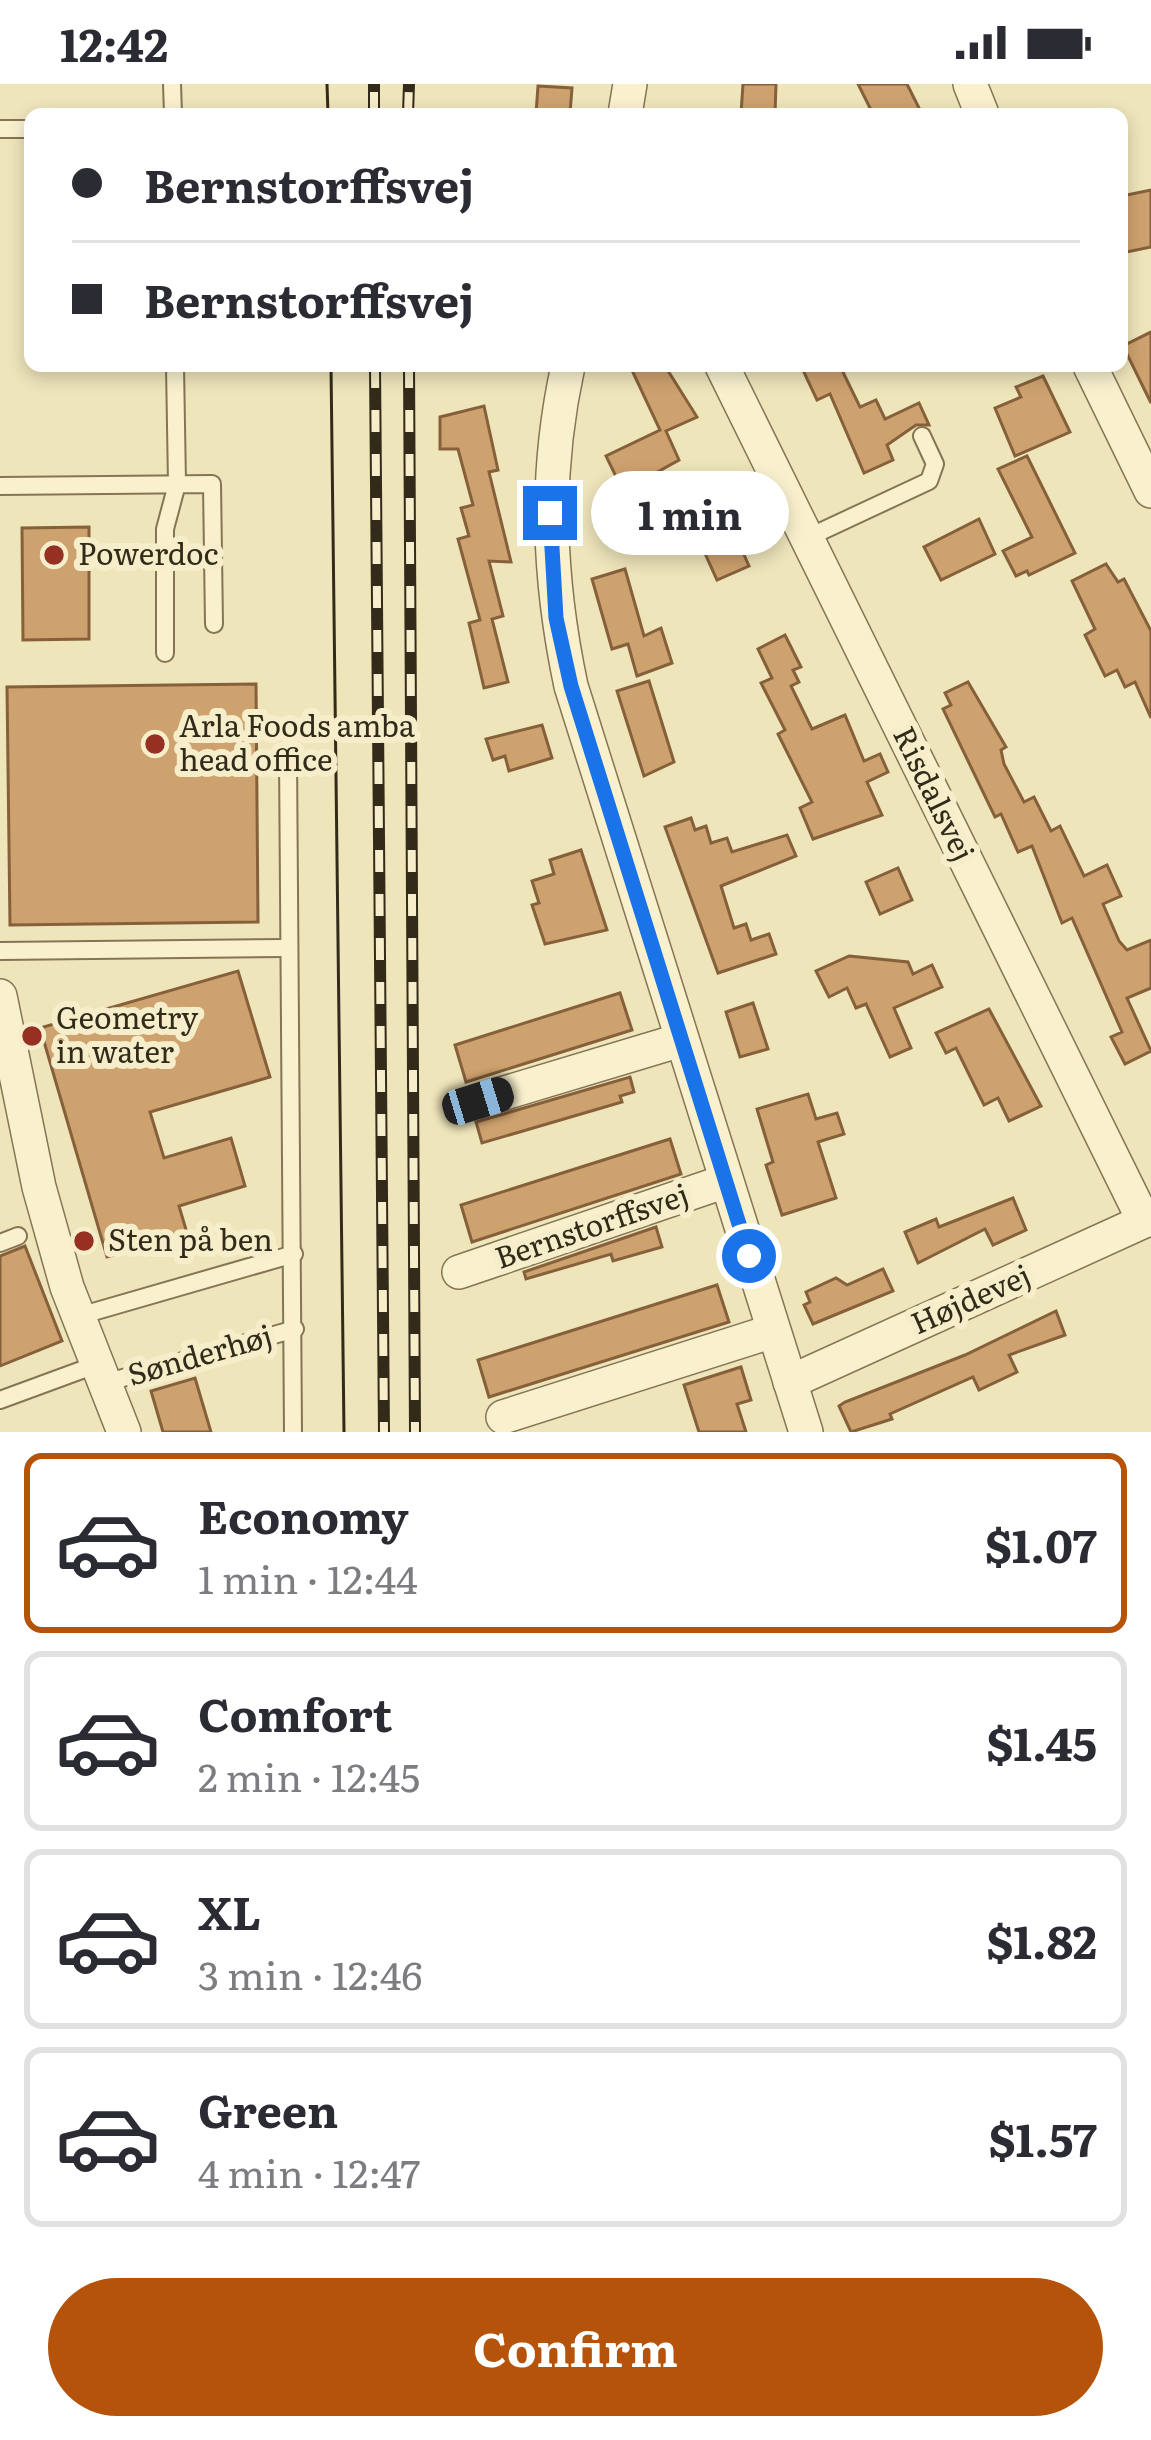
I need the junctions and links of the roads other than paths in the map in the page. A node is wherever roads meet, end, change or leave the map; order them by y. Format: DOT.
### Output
graph roads {
  1 [pos="175,372"];
  2 [pos="567,372"];
  3 [pos="725,372"];
  4 [pos="1093,372"];
  5 [pos="922,436"];
  6 [pos="176,484"];
  7 [pos="0,486"];
  8 [pos="1151,491"];
  9 [pos="807,538"];
  10 [pos="214,624"];
  11 [pos="165,653"];
  12 [pos="288,756"];
  13 [pos="287,948"];
  14 [pos="0,951"];
  15 [pos="2,1018"];
  16 [pos="681,1040"];
  17 [pos="478,1101"];
  18 [pos="726,1181"];
  19 [pos="1148,1220"];
  20 [pos="18,1236"];
  21 [pos="0,1243"];
  22 [pos="294,1254"];
  23 [pos="459,1272"];
  24 [pos="79,1316"];
  25 [pos="295,1329"];
  26 [pos="772,1330"];
  27 [pos="102,1373"];
  28 [pos="790,1382"];
  29 [pos="0,1400"];
  30 [pos="503,1418"];
  31 [pos="122,1431"];
  32 [pos="293,1432"];
  33 [pos="806,1432"];
  1 -- 6 [label="lane"];
  2 -- 16 [label="street, Bernstorffsvej"];
  3 -- 9 [label="street, Risdalsvej"];
  4 -- 8 [label="street"];
  5 -- 9 [label="lane"];
  6 -- 7 [label="lane"];
  6 -- 10 [label="lane"];
  6 -- 11 [label="lane"];
  9 -- 19 [label="street, Risdalsvej"];
  12 -- 13 [label="lane"];
  13 -- 14 [label="lane"];
  13 -- 22 [label="lane"];
  15 -- 24 [label="street, Sønderhøj"];
  16 -- 17 [label="street"];
  16 -- 18 [label="street, Bernstorffsvej"];
  18 -- 23 [label="street, Bernstorffsvej"];
  18 -- 26 [label="street, Bernstorffsvej"];
  19 -- 28 [label="street, Højdevej"];
  20 -- 21 [label="lane"];
  22 -- 24 [label="lane"];
  22 -- 25 [label="lane"];
  24 -- 27 [label="street, Sønderhøj"];
  25 -- 27 [label="lane, Sønderhøj"];
  25 -- 32 [label="lane"];
  26 -- 28 [label="street, Bernstorffsvej"];
  26 -- 30 [label="street"];
  27 -- 29 [label="lane"];
  27 -- 31 [label="street, Sønderhøj"];
  28 -- 33 [label="street, Bernstorffsvej"];
}
